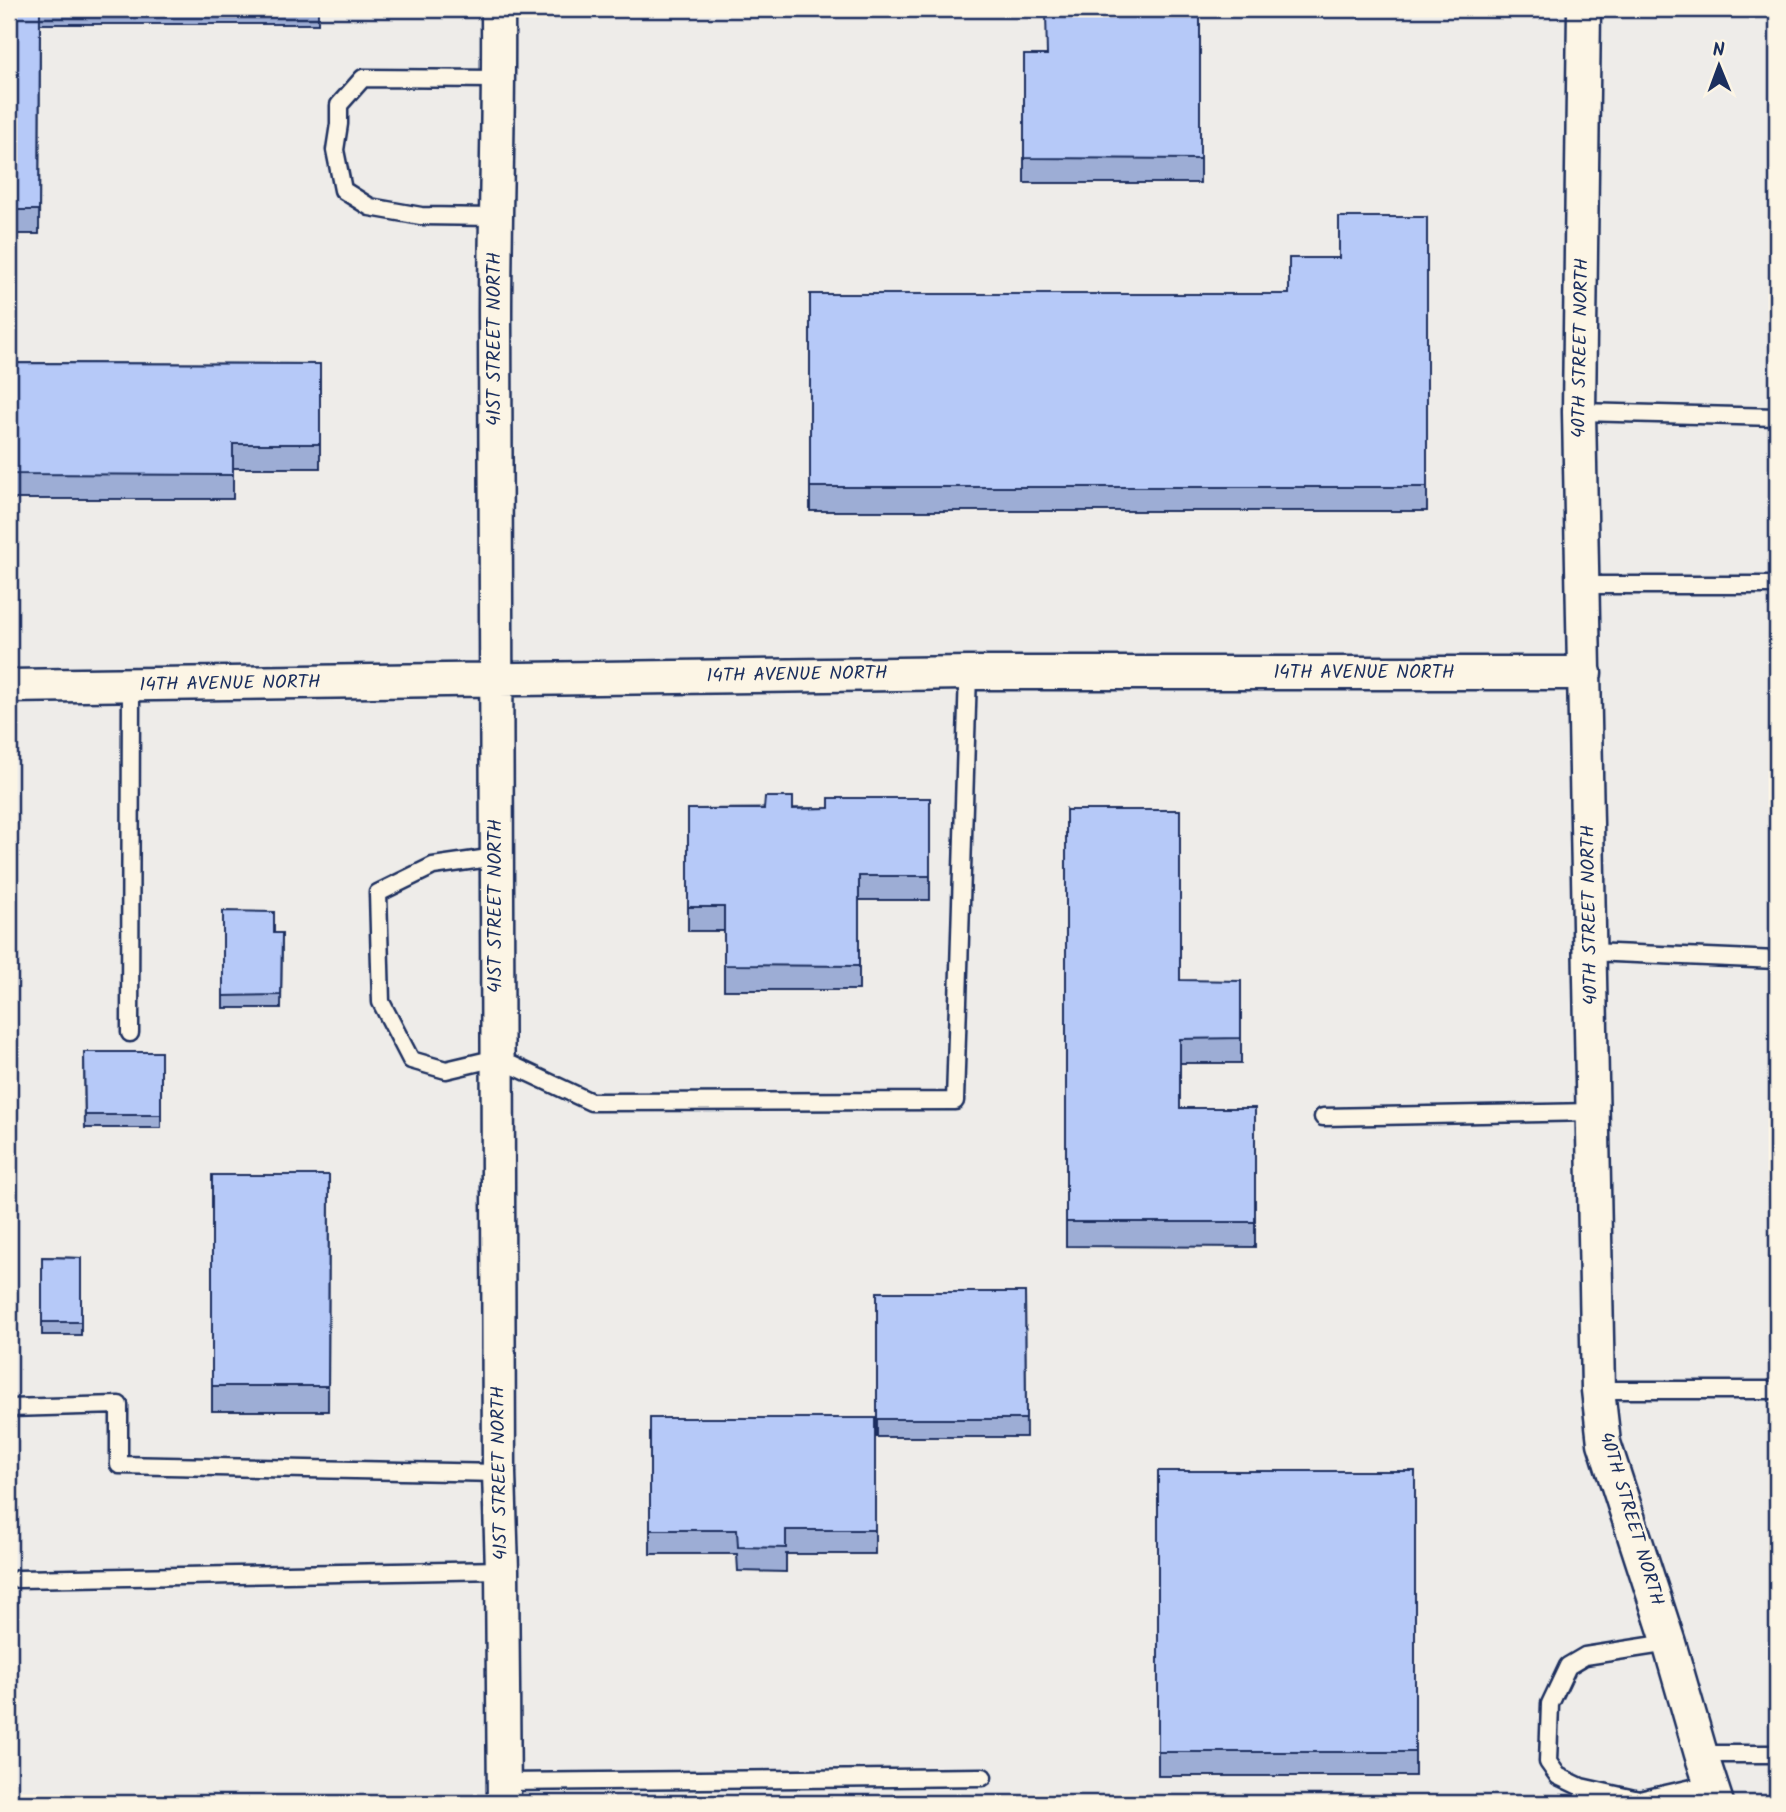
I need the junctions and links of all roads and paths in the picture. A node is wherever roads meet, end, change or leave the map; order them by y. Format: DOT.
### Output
graph roads {
  1 [pos="498,9"];
  2 [pos="1584,9"];
  3 [pos="499,79"];
  4 [pos="495,217"];
  5 [pos="1579,412"];
  6 [pos="1777,417"];
  7 [pos="1582,585"];
  8 [pos="1777,585"];
  9 [pos="968,673"];
  10 [pos="1585,673"];
  11 [pos="496,680"];
  12 [pos="131,686"];
  13 [pos="9,687"];
  14 [pos="496,857"];
  15 [pos="1590,952"];
  16 [pos="1777,960"];
  17 [pos="130,1033"];
  18 [pos="497,1058"];
  19 [pos="1594,1112"];
  20 [pos="1323,1117"];
  21 [pos="1598,1390"];
  22 [pos="1777,1390"];
  23 [pos="9,1408"];
  24 [pos="499,1474"];
  25 [pos="502,1570"];
  26 [pos="18,1579"];
  27 [pos="1669,1643"];
  28 [pos="1700,1754"];
  29 [pos="1777,1754"];
  30 [pos="983,1777"];
  31 [pos="504,1793"];
  32 [pos="1714,1794"];
  1 -- 3 [label="street, 41ST STREET NORTH"];
  2 -- 5 [label="street, 40TH STREET NORTH"];
  3 -- 4 [label="street, 41ST STREET NORTH"];
  3 -- 4 [label="lane"];
  4 -- 11 [label="street, 41ST STREET NORTH"];
  5 -- 6 [label="lane"];
  5 -- 7 [label="street, 40TH STREET NORTH"];
  7 -- 8 [label="lane"];
  7 -- 10 [label="street, 40TH STREET NORTH"];
  9 -- 10 [label="street, 14TH AVENUE NORTH"];
  9 -- 11 [label="street, 14TH AVENUE NORTH"];
  9 -- 18 [label="lane"];
  10 -- 15 [label="street, 40TH STREET NORTH"];
  11 -- 12 [label="street, 14TH AVENUE NORTH"];
  11 -- 14 [label="street, 41ST STREET NORTH"];
  12 -- 13 [label="street, 14TH AVENUE NORTH"];
  12 -- 17 [label="lane"];
  14 -- 18 [label="street, 41ST STREET NORTH"];
  14 -- 18 [label="lane"];
  15 -- 16 [label="lane"];
  15 -- 19 [label="street, 40TH STREET NORTH"];
  18 -- 24 [label="street, 41ST STREET NORTH"];
  19 -- 20 [label="lane"];
  19 -- 21 [label="street, 40TH STREET NORTH"];
  21 -- 22 [label="lane"];
  21 -- 27 [label="street, 40TH STREET NORTH"];
  23 -- 24 [label="lane"];
  24 -- 25 [label="street, 41ST STREET NORTH"];
  25 -- 26 [label="lane"];
  25 -- 31 [label="street, 41ST STREET NORTH"];
  27 -- 28 [label="street, 40TH STREET NORTH"];
  27 -- 32 [label="lane"];
  28 -- 29 [label="lane"];
  28 -- 32 [label="street, 40TH STREET NORTH"];
  30 -- 31 [label="lane"];
}
